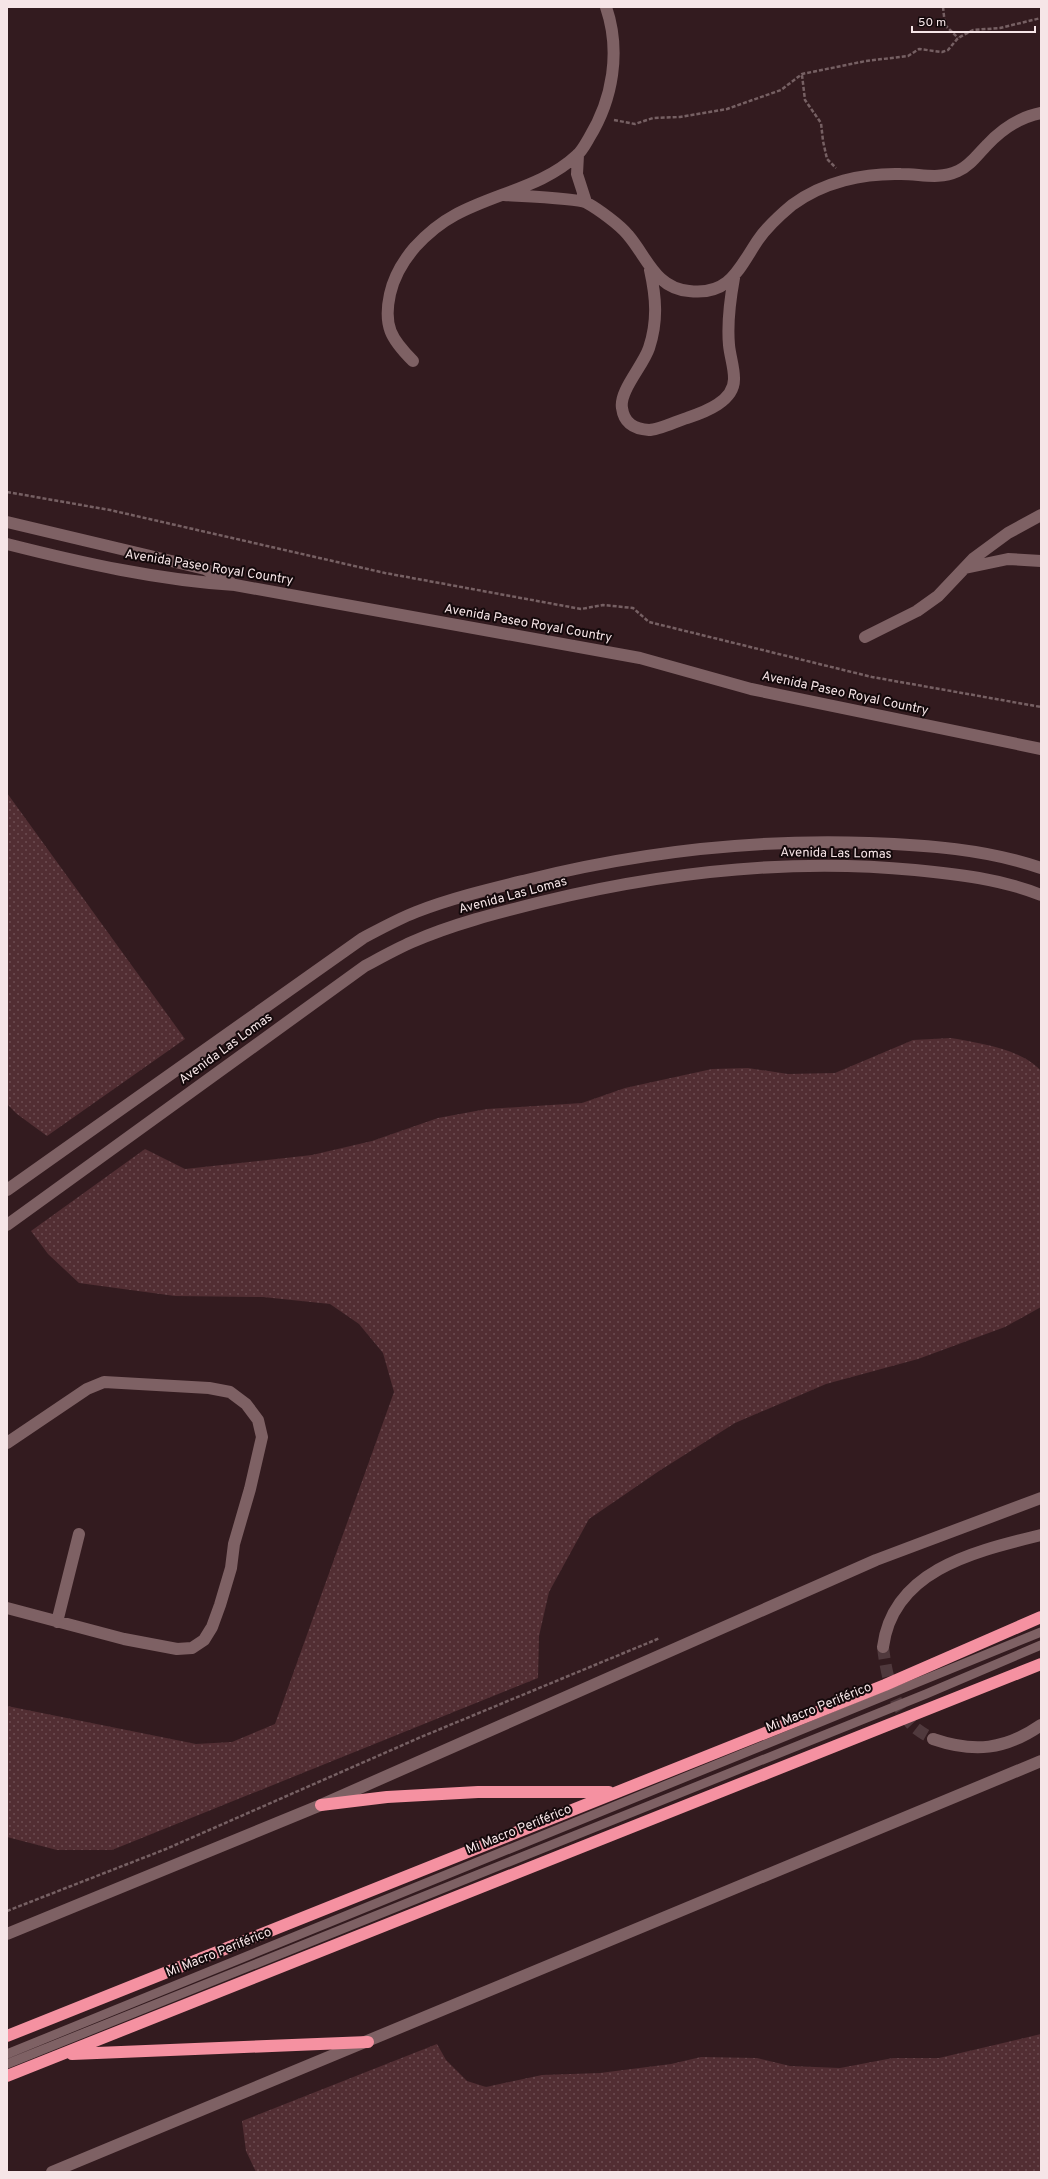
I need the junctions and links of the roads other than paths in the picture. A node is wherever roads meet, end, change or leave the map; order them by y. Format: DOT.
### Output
graph roads {
  1 [pos="606,7"];
  2 [pos="1041,113"];
  3 [pos="578,155"];
  4 [pos="504,195"];
  5 [pos="586,202"];
  6 [pos="650,267"];
  7 [pos="734,278"];
  8 [pos="413,361"];
  9 [pos="1041,515"];
  10 [pos="7,522"];
  11 [pos="7,544"];
  12 [pos="1041,561"];
  13 [pos="965,568"];
  14 [pos="235,585"];
  15 [pos="865,637"];
  16 [pos="1041,748"];
  17 [pos="1041,868"];
  18 [pos="1041,895"];
  19 [pos="7,1190"];
  20 [pos="7,1225"];
  21 [pos="7,1443"];
  22 [pos="1041,1498"];
  23 [pos="79,1534"];
  24 [pos="1041,1535"];
  25 [pos="7,1608"];
  26 [pos="1041,1617"];
  27 [pos="58,1622"];
  28 [pos="1041,1632"];
  29 [pos="1041,1645"];
  30 [pos="883,1647"];
  31 [pos="1041,1664"];
  32 [pos="1041,1725"];
  33 [pos="933,1739"];
  34 [pos="1041,1761"];
  35 [pos="616,1792"];
  36 [pos="321,1805"];
  37 [pos="7,1934"];
  38 [pos="7,2036"];
  39 [pos="368,2042"];
  40 [pos="7,2054"];
  41 [pos="63,2054"];
  42 [pos="7,2064"];
  43 [pos="7,2076"];
  44 [pos="52,2172"];
  1 -- 3 [label="street"];
  2 -- 7 [label="street"];
  3 -- 4 [label="street"];
  3 -- 5 [label="street"];
  4 -- 5 [label="street"];
  4 -- 8 [label="street"];
  5 -- 6 [label="street"];
  6 -- 7 [label="street"];
  6 -- 7 [label="street"];
  9 -- 13 [label="street"];
  10 -- 14 [label="street"];
  11 -- 14 [label="street, Avenida Paseo Royal Country"];
  12 -- 13 [label="street"];
  13 -- 15 [label="street"];
  14 -- 16 [label="street, Avenida Paseo Royal Country"];
  17 -- 19 [label="street, Avenida Las Lomas"];
  18 -- 20 [label="street, Avenida Las Lomas"];
  21 -- 27 [label="street"];
  22 -- 36 [label="street"];
  23 -- 27 [label="street"];
  24 -- 30 [label="street"];
  25 -- 27 [label="street"];
  26 -- 35 [label="highway"];
  28 -- 40 [label="lane, Mi Macro Periférico"];
  29 -- 42 [label="lane, Mi Macro Periférico"];
  31 -- 41 [label="highway"];
  32 -- 33 [label="street"];
  34 -- 39 [label="street"];
  35 -- 36 [label="highway"];
  35 -- 38 [label="highway"];
  36 -- 37 [label="street"];
  39 -- 41 [label="highway"];
  39 -- 44 [label="street"];
  41 -- 43 [label="highway"];
}
